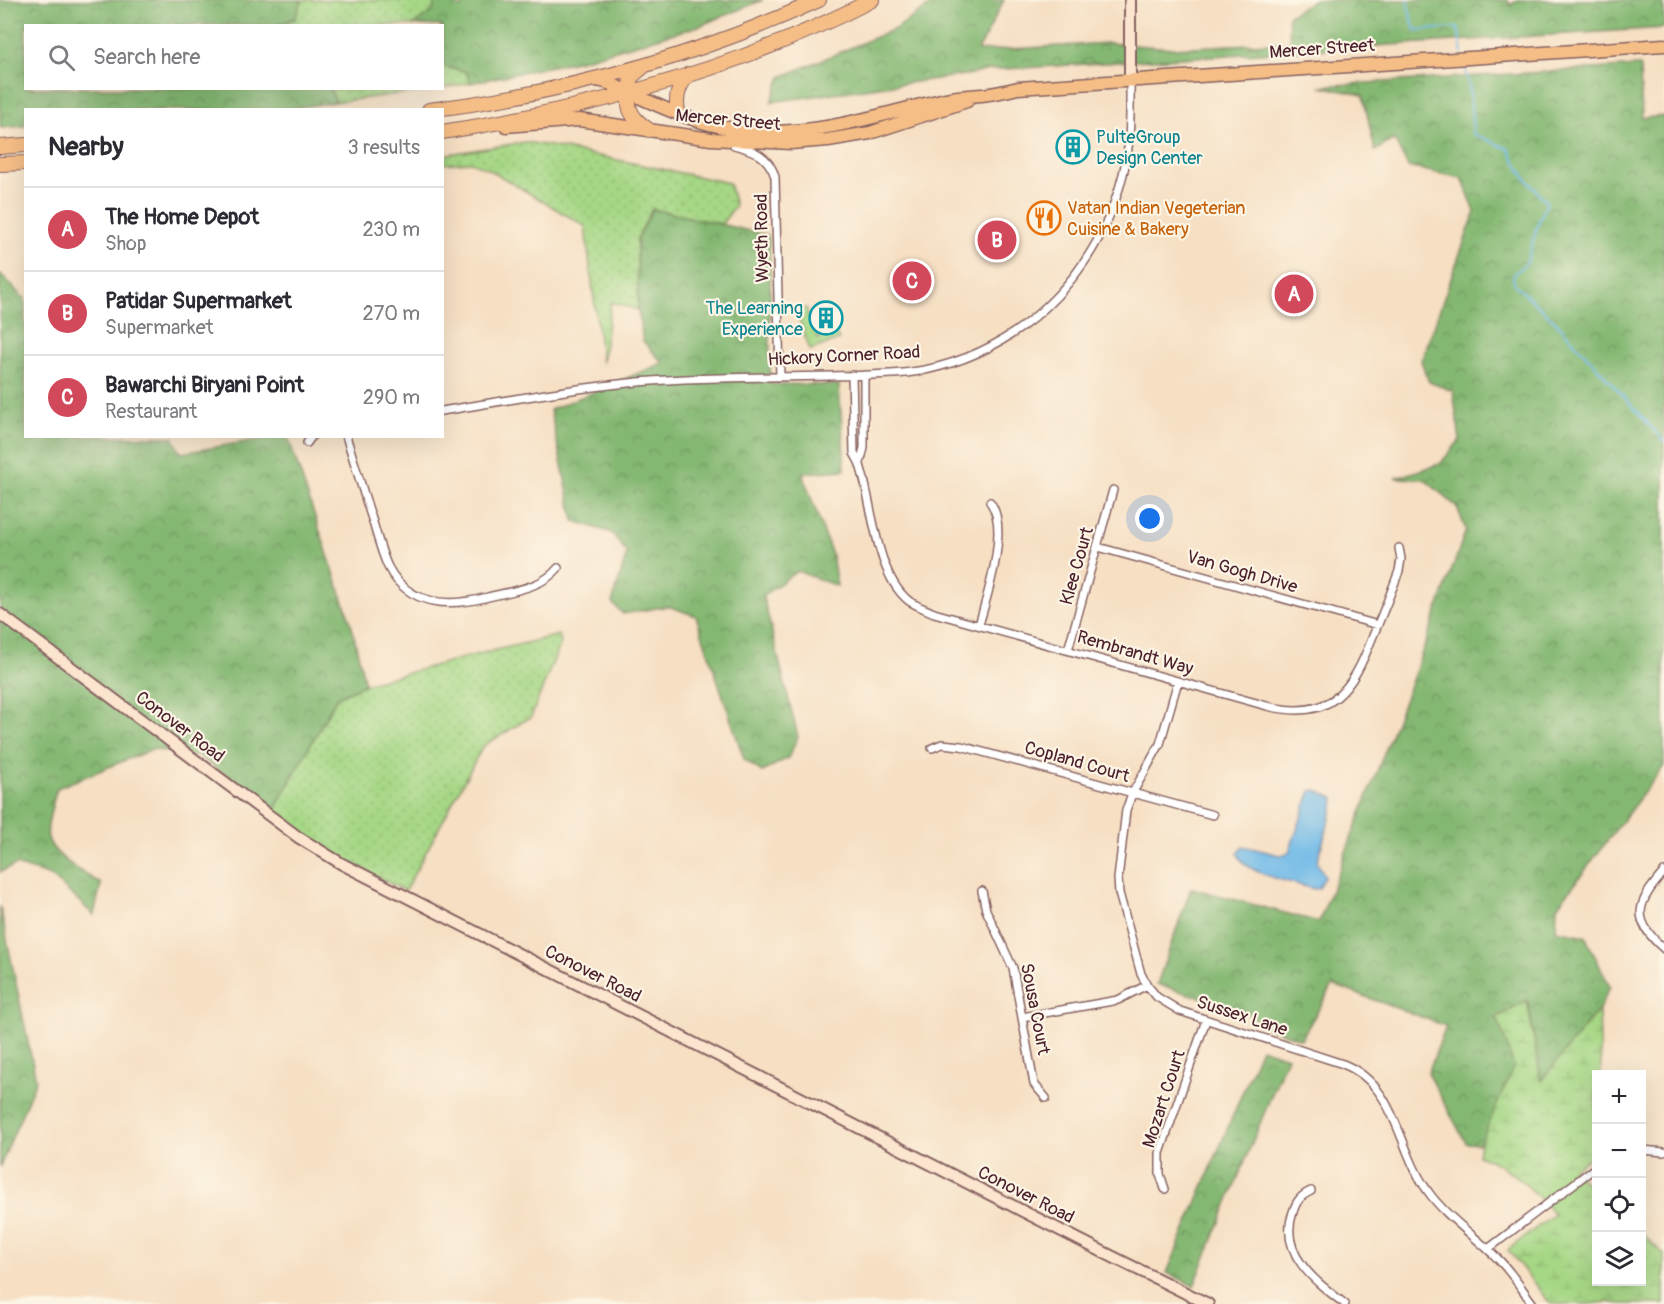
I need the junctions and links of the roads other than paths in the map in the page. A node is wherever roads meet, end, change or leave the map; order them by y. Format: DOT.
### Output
graph roads {
  1 [pos="819,0"];
  2 [pos="872,0"];
  3 [pos="1131,0"];
  4 [pos="1664,45"];
  5 [pos="645,65"];
  6 [pos="689,74"];
  7 [pos="584,80"];
  8 [pos="1130,80"];
  9 [pos="629,92"];
  10 [pos="984,95"];
  11 [pos="441,108"];
  12 [pos="678,112"];
  13 [pos="463,129"];
  14 [pos="649,130"];
  15 [pos="444,132"];
  16 [pos="711,139"];
  17 [pos="24,145"];
  18 [pos="0,147"];
  19 [pos="24,163"];
  20 [pos="0,164"];
  21 [pos="852,375"];
  22 [pos="864,375"];
  23 [pos="780,377"];
  24 [pos="444,411"];
  25 [pos="311,438"];
  26 [pos="347,438"];
  27 [pos="307,443"];
  28 [pos="860,463"];
  29 [pos="1113,490"];
  30 [pos="990,502"];
  31 [pos="1098,547"];
  32 [pos="1399,548"];
  33 [pos="558,568"];
  34 [pos="0,614"];
  35 [pos="979,625"];
  36 [pos="1378,625"];
  37 [pos="1068,650"];
  38 [pos="1178,681"];
  39 [pos="932,748"];
  40 [pos="1132,794"];
  41 [pos="1213,815"];
  42 [pos="1664,873"];
  43 [pos="982,891"];
  44 [pos="1664,949"];
  45 [pos="1147,985"];
  46 [pos="1022,1017"];
  47 [pos="1206,1020"];
  48 [pos="1046,1098"];
  49 [pos="1646,1150"];
  50 [pos="1664,1152"];
  51 [pos="1592,1170"];
  52 [pos="1165,1189"];
  53 [pos="1311,1191"];
  54 [pos="1488,1249"];
  55 [pos="1208,1304"];
  56 [pos="1345,1304"];
  57 [pos="1533,1304"];
  1 -- 5 [label="highway"];
  2 -- 6 [label="highway"];
  3 -- 8 [label="street, Hickory Corner Road"];
  4 -- 8 [label="main road, Mercer Street"];
  5 -- 7 [label="highway"];
  5 -- 9 [label="highway"];
  6 -- 9 [label="highway"];
  6 -- 12 [label="highway"];
  7 -- 9 [label="main road, Mercer Street"];
  7 -- 11 [label="highway"];
  8 -- 10 [label="main road, Mercer Street"];
  8 -- 22 [label="street, Hickory Corner Road"];
  9 -- 12 [label="main road, Mercer Street"];
  9 -- 13 [label="highway"];
  9 -- 14 [label="highway"];
  10 -- 12 [label="main road, Mercer Street"];
  10 -- 16 [label="main road, Mercer Street"];
  13 -- 14 [label="main road, Mercer Street"];
  13 -- 15 [label="highway"];
  14 -- 16 [label="main road, Mercer Street"];
  16 -- 23 [label="street, Wyeth Road"];
  17 -- 18 [label="highway"];
  19 -- 20 [label="highway"];
  21 -- 22 [label="street, Hickory Corner Road"];
  21 -- 23 [label="street, Hickory Corner Road"];
  21 -- 28 [label="street, Rembrandt Way"];
  22 -- 28 [label="street, Rembrandt Way"];
  23 -- 24 [label="street, Hickory Corner Road"];
  25 -- 27 [label="street"];
  26 -- 33 [label="street"];
  28 -- 35 [label="street, Rembrandt Way"];
  29 -- 31 [label="street, Klee Court"];
  30 -- 35 [label="street"];
  31 -- 36 [label="street, Van Gogh Drive"];
  31 -- 37 [label="street, Klee Court"];
  32 -- 36 [label="street, Rembrandt Way"];
  34 -- 55 [label="street, Conover Road"];
  35 -- 37 [label="street, Rembrandt Way"];
  36 -- 38 [label="street, Rembrandt Way"];
  37 -- 38 [label="street, Rembrandt Way"];
  38 -- 40 [label="street, Sussex Lane"];
  39 -- 40 [label="street, Copland Court"];
  40 -- 41 [label="street, Copland Court"];
  40 -- 45 [label="street, Sussex Lane"];
  42 -- 44 [label="street"];
  43 -- 46 [label="street, Sousa Court"];
  45 -- 46 [label="street"];
  45 -- 47 [label="street, Sussex Lane"];
  46 -- 48 [label="street, Sousa Court"];
  47 -- 52 [label="street, Mozart Court"];
  47 -- 54 [label="street, Sussex Lane"];
  49 -- 50 [label="street"];
  51 -- 54 [label="street"];
  53 -- 56 [label="street"];
  54 -- 57 [label="street, Sussex Lane"];
}
